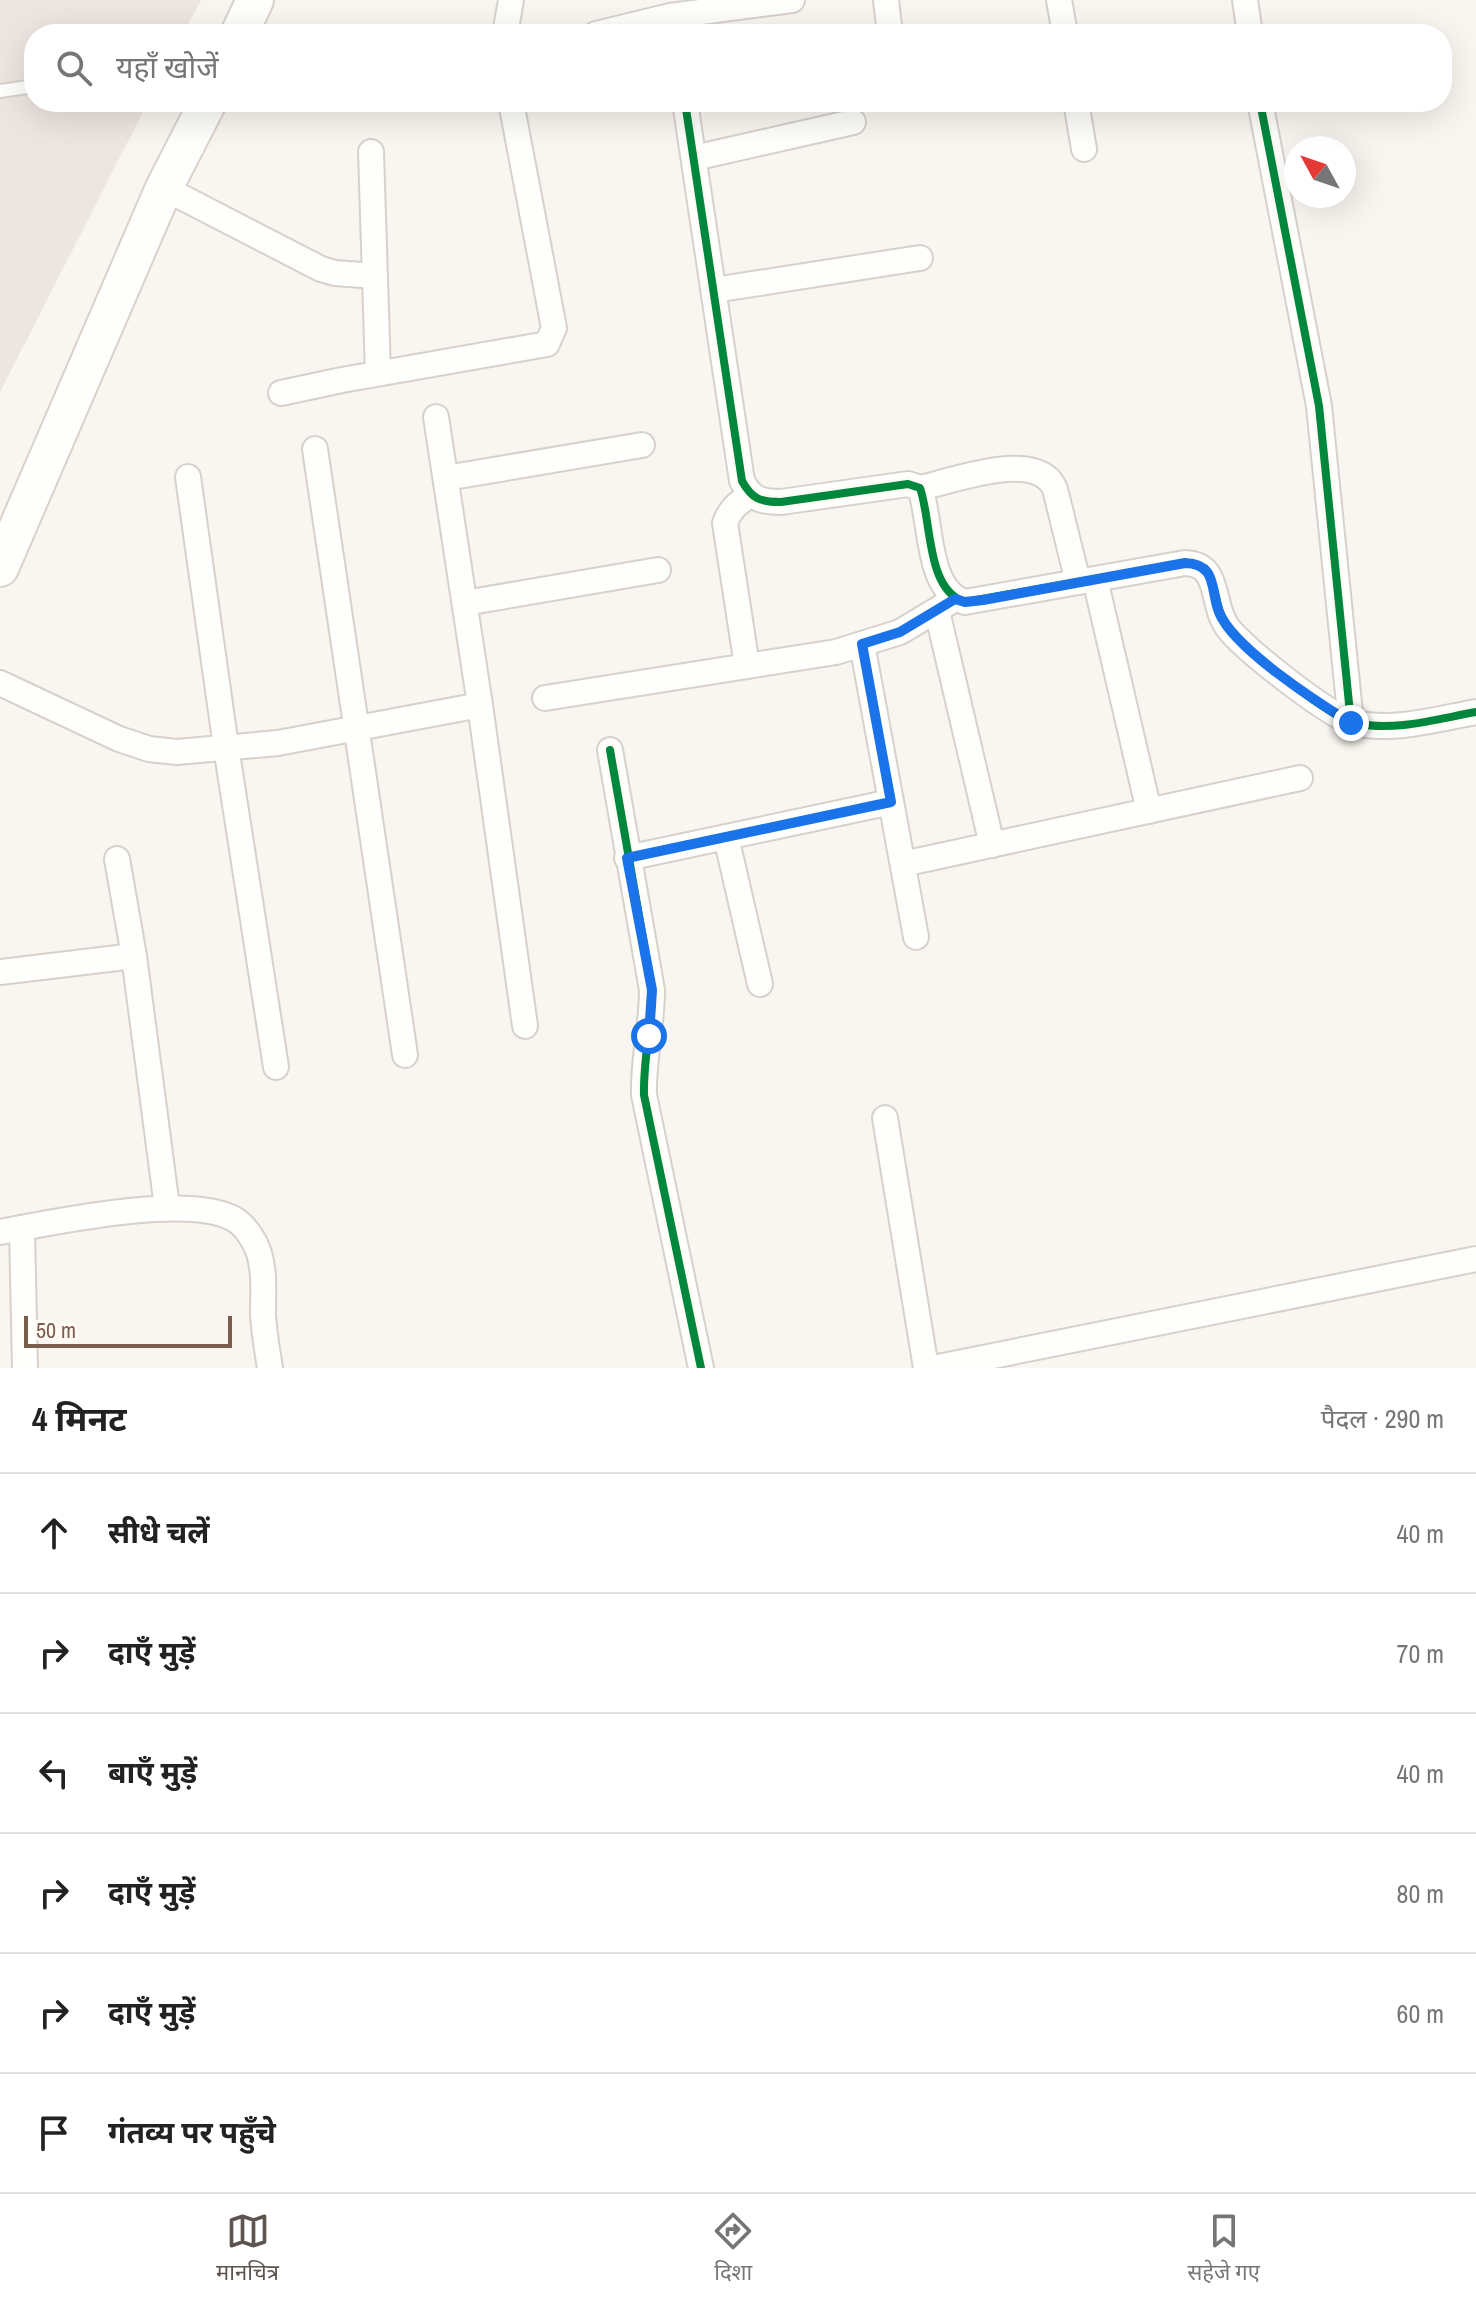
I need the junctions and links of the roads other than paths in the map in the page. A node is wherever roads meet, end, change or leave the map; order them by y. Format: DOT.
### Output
graph roads {
  1 [pos="255,0"];
  2 [pos="511,0"];
  3 [pos="792,0"];
  4 [pos="886,0"];
  5 [pos="1059,0"];
  6 [pos="1245,0"];
  7 [pos="672,17"];
  8 [pos="244,24"];
  9 [pos="507,24"];
  10 [pos="641,24"];
  11 [pos="889,24"];
  12 [pos="1063,24"];
  13 [pos="1249,24"];
  14 [pos="24,87"];
  15 [pos="0,91"];
  16 [pos="192,112"];
  17 [pos="513,112"];
  18 [pos="687,112"];
  19 [pos="1078,112"];
  20 [pos="1262,112"];
  21 [pos="853,122"];
  22 [pos="1084,149"];
  23 [pos="371,152"];
  24 [pos="694,158"];
  25 [pos="164,188"];
  26 [pos="920,258"];
  27 [pos="375,276"];
  28 [pos="714,290"];
  29 [pos="378,373"];
  30 [pos="281,393"];
  31 [pos="436,417"];
  32 [pos="642,445"];
  33 [pos="315,449"];
  34 [pos="188,477"];
  35 [pos="446,478"];
  36 [pos="920,488"];
  37 [pos="750,495"];
  38 [pos="0,568"];
  39 [pos="658,570"];
  40 [pos="1086,581"];
  41 [pos="465,603"];
  42 [pos="946,605"];
  43 [pos="862,644"];
  44 [pos="747,666"];
  45 [pos="0,683"];
  46 [pos="545,698"];
  47 [pos="480,705"];
  48 [pos="1476,712"];
  49 [pos="1351,723"];
  50 [pos="357,728"];
  51 [pos="226,747"];
  52 [pos="610,750"];
  53 [pos="1300,778"];
  54 [pos="891,802"];
  55 [pos="1149,811"];
  56 [pos="726,837"];
  57 [pos="992,845"];
  58 [pos="627,858"];
  59 [pos="117,859"];
  60 [pos="903,864"];
  61 [pos="916,937"];
  62 [pos="134,956"];
  63 [pos="0,972"];
  64 [pos="760,984"];
  65 [pos="525,1026"];
  66 [pos="405,1055"];
  67 [pos="276,1067"];
  68 [pos="885,1118"];
  69 [pos="167,1207"];
  70 [pos="11,1230"];
  71 [pos="1476,1259"];
  72 [pos="25,1368"];
  73 [pos="270,1368"];
  74 [pos="701,1368"];
  75 [pos="926,1368"];
  76 [pos="933,1368"];
  1 -- 8 [label="main road"];
  2 -- 9 [label="street"];
  3 -- 7 [label="street"];
  4 -- 11 [label="street"];
  5 -- 12 [label="street"];
  6 -- 13 [label="street"];
  7 -- 10 [label="street"];
  14 -- 15 [label="lane"];
  16 -- 25 [label="main road"];
  17 -- 29 [label="street"];
  18 -- 24 [label="street"];
  19 -- 22 [label="street"];
  20 -- 49 [label="street"];
  21 -- 24 [label="street"];
  23 -- 27 [label="street"];
  24 -- 28 [label="street"];
  25 -- 27 [label="street"];
  25 -- 38 [label="main road"];
  26 -- 28 [label="street"];
  27 -- 29 [label="street"];
  28 -- 37 [label="street"];
  29 -- 30 [label="street"];
  31 -- 35 [label="street"];
  32 -- 35 [label="street"];
  33 -- 50 [label="street"];
  34 -- 51 [label="street"];
  35 -- 41 [label="street"];
  36 -- 37 [label="street"];
  36 -- 40 [label="street"];
  36 -- 42 [label="street"];
  37 -- 44 [label="street"];
  39 -- 41 [label="street"];
  40 -- 42 [label="street"];
  40 -- 49 [label="street"];
  40 -- 55 [label="street"];
  41 -- 47 [label="street"];
  42 -- 43 [label="street"];
  42 -- 57 [label="street"];
  43 -- 44 [label="street"];
  43 -- 54 [label="street"];
  44 -- 46 [label="street"];
  45 -- 51 [label="street"];
  47 -- 50 [label="street"];
  47 -- 65 [label="street"];
  48 -- 49 [label="street"];
  50 -- 51 [label="street"];
  50 -- 66 [label="street"];
  51 -- 67 [label="street"];
  52 -- 58 [label="street"];
  53 -- 55 [label="street"];
  54 -- 56 [label="street"];
  54 -- 60 [label="street"];
  55 -- 57 [label="street"];
  56 -- 58 [label="street"];
  56 -- 64 [label="street"];
  57 -- 60 [label="street"];
  58 -- 74 [label="street"];
  59 -- 62 [label="street"];
  60 -- 61 [label="street"];
  62 -- 63 [label="street"];
  62 -- 69 [label="street"];
  68 -- 75 [label="street"];
  69 -- 70 [label="street"];
  69 -- 73 [label="street"];
  70 -- 72 [label="street"];
  71 -- 76 [label="street"];
}
